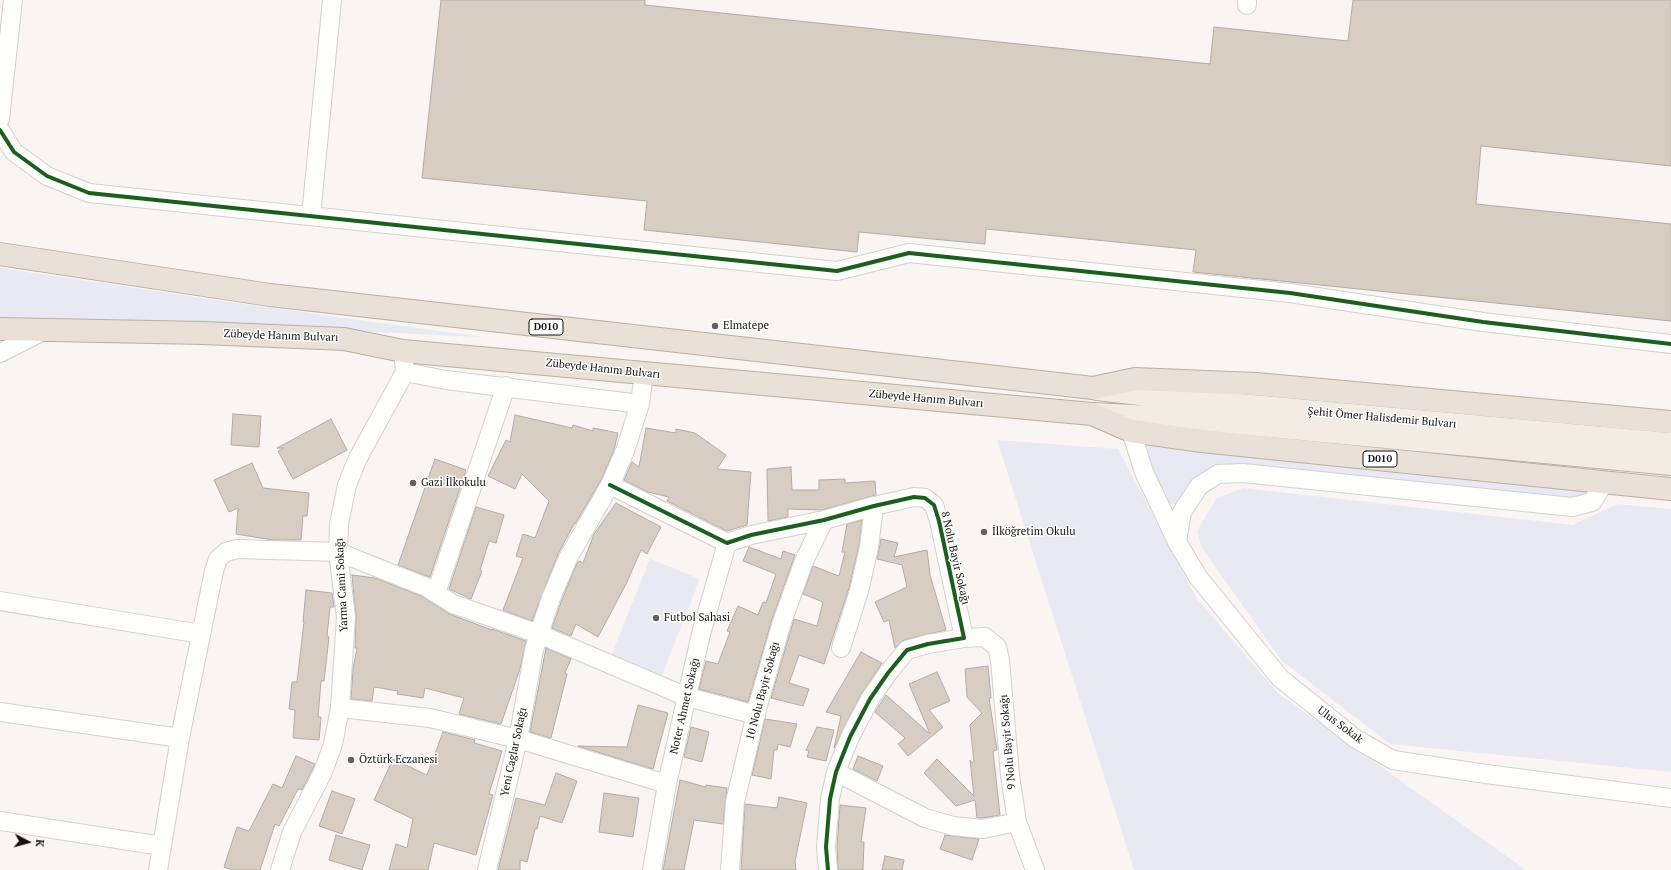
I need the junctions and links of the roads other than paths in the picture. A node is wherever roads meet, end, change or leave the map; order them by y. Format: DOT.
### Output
graph roads {
  1 [pos="13,0"];
  2 [pos="332,0"];
  3 [pos="0,119"];
  4 [pos="0,130"];
  5 [pos="311,216"];
  6 [pos="0,254"];
  7 [pos="0,329"];
  8 [pos="43,331"];
  9 [pos="1671,344"];
  10 [pos="403,351"];
  11 [pos="0,353"];
  12 [pos="405,372"];
  13 [pos="644,373"];
  14 [pos="506,386"];
  15 [pos="1093,388"];
  16 [pos="640,404"];
  17 [pos="1207,411"];
  18 [pos="1092,414"];
  19 [pos="1671,422"];
  20 [pos="1131,431"];
  21 [pos="1671,444"];
  22 [pos="1671,464"];
  23 [pos="1605,482"];
  24 [pos="610,485"];
  25 [pos="1671,489"];
  26 [pos="874,506"];
  27 [pos="824,520"];
  28 [pos="1177,542"];
  29 [pos="727,543"];
  30 [pos="338,552"];
  31 [pos="436,593"];
  32 [pos="0,601"];
  33 [pos="202,634"];
  34 [pos="539,634"];
  35 [pos="964,638"];
  36 [pos="841,648"];
  37 [pos="687,697"];
  38 [pos="340,708"];
  39 [pos="0,712"];
  40 [pos="756,715"];
  41 [pos="180,738"];
  42 [pos="518,740"];
  43 [pos="836,772"];
  44 [pos="667,784"];
  45 [pos="1671,798"];
  46 [pos="0,821"];
  47 [pos="1017,822"];
  48 [pos="162,846"];
  49 [pos="158,870"];
  50 [pos="280,870"];
  51 [pos="488,870"];
  52 [pos="652,870"];
  53 [pos="730,870"];
  54 [pos="828,870"];
  55 [pos="1035,870"];
  1 -- 3 [label="street"];
  2 -- 5 [label="street"];
  4 -- 5 [label="street"];
  5 -- 9 [label="street"];
  6 -- 15 [label="highway, D010"];
  7 -- 8 [label="highway, Zübeyde Hanım Bulvarı / D010"];
  8 -- 10 [label="highway, Zübeyde Hanım Bulvarı / D010"];
  8 -- 11 [label="street"];
  10 -- 12 [label="street"];
  10 -- 13 [label="highway, Zübeyde Hanım Bulvarı / D010"];
  12 -- 14 [label="street"];
  12 -- 30 [label="street, Yarma Cami Sokağı"];
  13 -- 16 [label="street, Yeni Caglar Sokağı"];
  13 -- 18 [label="highway, Zübeyde Hanım Bulvarı / D010"];
  14 -- 16 [label="street"];
  14 -- 31 [label="street"];
  15 -- 17 [label="main road, Şehit Ömer Halisdemir Bulvarı / D010"];
  15 -- 19 [label="highway, D010"];
  16 -- 24 [label="street, Yeni Caglar Sokağı"];
  17 -- 18 [label="main road, Zübeyde Hanım Bulvarı / D010"];
  17 -- 21 [label="main road, Şehit Ömer Halisdemir Bulvarı"];
  17 -- 22 [label="main road, Şehit Ömer Halisdemir Bulvarı"];
  18 -- 20 [label="highway, D010"];
  20 -- 23 [label="highway, D010"];
  20 -- 28 [label="street, Ulus Sokak"];
  23 -- 25 [label="highway, D010"];
  23 -- 28 [label="street"];
  24 -- 29 [label="street"];
  24 -- 34 [label="street, Yeni Caglar Sokağı"];
  26 -- 27 [label="street, 8 Nolu Bayir Sokağı"];
  26 -- 35 [label="street, 8 Nolu Bayir Sokağı"];
  26 -- 36 [label="street"];
  27 -- 29 [label="street, 8 Nolu Bayir Sokağı"];
  27 -- 40 [label="street, 10 Nolu Bayir Sokağı"];
  28 -- 45 [label="street, Ulus Sokak"];
  29 -- 37 [label="street, Noter Ahmet Sokağı"];
  30 -- 31 [label="street"];
  30 -- 33 [label="street"];
  30 -- 38 [label="street, Yarma Cami Sokağı"];
  31 -- 34 [label="street"];
  32 -- 33 [label="street"];
  33 -- 41 [label="street"];
  34 -- 37 [label="street"];
  34 -- 42 [label="street, Yeni Caglar Sokağı"];
  35 -- 43 [label="street"];
  35 -- 47 [label="street, 9 Nolu Bayir Sokağı"];
  37 -- 40 [label="street"];
  37 -- 44 [label="street, Noter Ahmet Sokağı"];
  38 -- 42 [label="street"];
  38 -- 50 [label="street, Yarma Cami Sokağı"];
  39 -- 41 [label="street"];
  40 -- 53 [label="street, 10 Nolu Bayir Sokağı"];
  41 -- 48 [label="street"];
  42 -- 44 [label="street"];
  42 -- 51 [label="street, Yeni Caglar Sokağı"];
  43 -- 47 [label="street"];
  43 -- 54 [label="street"];
  44 -- 52 [label="street, Noter Ahmet Sokağı"];
  46 -- 48 [label="street"];
  47 -- 55 [label="street, 9 Nolu Bayir Sokağı"];
  48 -- 49 [label="street"];
}
